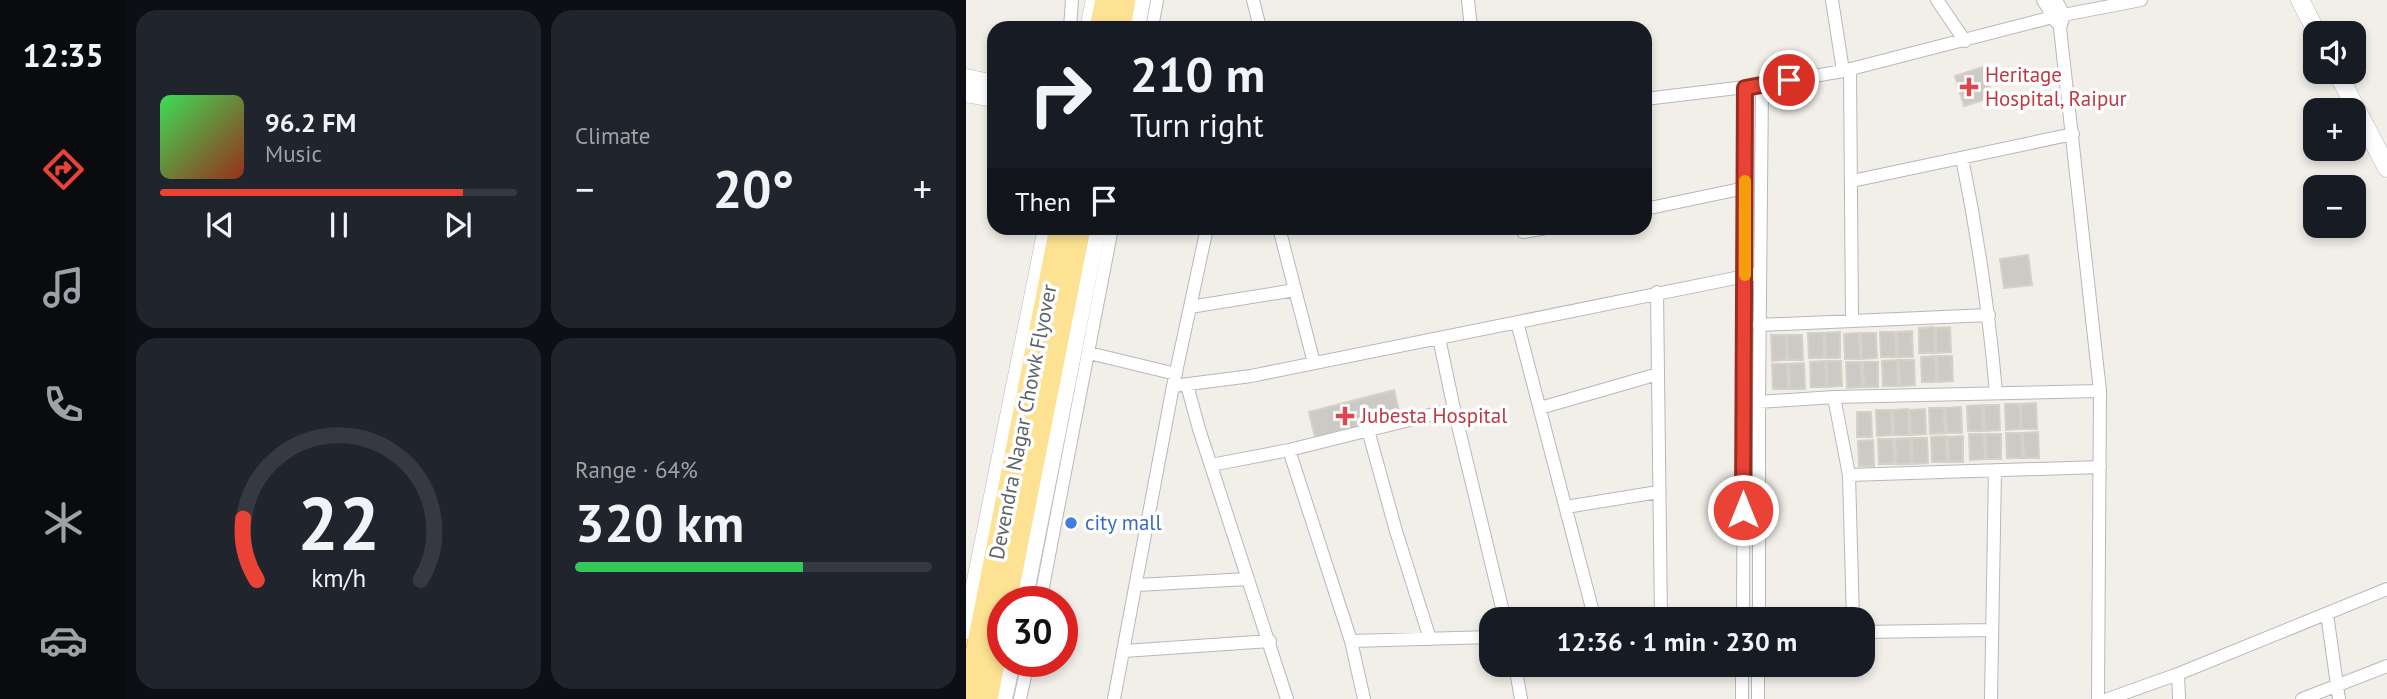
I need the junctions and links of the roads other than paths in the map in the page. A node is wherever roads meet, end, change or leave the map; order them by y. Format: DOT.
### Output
graph roads {
  1 [pos="1072,0"];
  2 [pos="1095,0"];
  3 [pos="1107,0"];
  4 [pos="1124,0"];
  5 [pos="1141,0"];
  6 [pos="1157,0"];
  7 [pos="1253,0"];
  8 [pos="1468,0"];
  9 [pos="1832,0"];
  10 [pos="1937,0"];
  11 [pos="2043,0"];
  12 [pos="2056,0"];
  13 [pos="2141,0"];
  14 [pos="2300,0"];
  15 [pos="2059,20"];
  16 [pos="1070,21"];
  17 [pos="1090,21"];
  18 [pos="1102,21"];
  19 [pos="1120,21"];
  20 [pos="1137,21"];
  21 [pos="1153,21"];
  22 [pos="1259,21"];
  23 [pos="1470,21"];
  24 [pos="2311,21"];
  25 [pos="1965,41"];
  26 [pos="1847,70"];
  27 [pos="966,78"];
  28 [pos="987,82"];
  29 [pos="2343,84"];
  30 [pos="1762,85"];
  31 [pos="1745,88"];
  32 [pos="966,93"];
  33 [pos="987,97"];
  34 [pos="1652,98"];
  35 [pos="2073,134"];
  36 [pos="1962,158"];
  37 [pos="2387,168"];
  38 [pos="1852,181"];
  39 [pos="1745,188"];
  40 [pos="1652,208"];
  41 [pos="1046,235"];
  42 [pos="1060,235"];
  43 [pos="1078,235"];
  44 [pos="1096,235"];
  45 [pos="1111,235"];
  46 [pos="1205,235"];
  47 [pos="1281,235"];
  48 [pos="1760,273"];
  49 [pos="1745,277"];
  50 [pos="1295,290"];
  51 [pos="1657,292"];
  52 [pos="1189,307"];
  53 [pos="1989,315"];
  54 [pos="1852,319"];
  55 [pos="1517,322"];
  56 [pos="1759,325"];
  57 [pos="1439,338"];
  58 [pos="1088,353"];
  59 [pos="1314,363"];
  60 [pos="1658,374"];
  61 [pos="1174,380"];
  62 [pos="1187,385"];
  63 [pos="2100,391"];
  64 [pos="1996,392"];
  65 [pos="1834,397"];
  66 [pos="1759,402"];
  67 [pos="1540,408"];
  68 [pos="1454,409"];
  69 [pos="1368,430"];
  70 [pos="1289,450"];
  71 [pos="1211,465"];
  72 [pos="2100,467"];
  73 [pos="1994,470"];
  74 [pos="1849,475"];
  75 [pos="1658,492"];
  76 [pos="1566,507"];
  77 [pos="1248,579"];
  78 [pos="1137,585"];
  79 [pos="1008,586"];
  80 [pos="1026,586"];
  81 [pos="1043,586"];
  82 [pos="2387,589"];
  83 [pos="1502,607"];
  84 [pos="1592,607"];
  85 [pos="1661,607"];
  86 [pos="1743,607"];
  87 [pos="1759,607"];
  88 [pos="1853,607"];
  89 [pos="2327,614"];
  90 [pos="966,630"];
  91 [pos="1991,630"];
  92 [pos="1875,632"];
  93 [pos="1479,637"];
  94 [pos="1430,639"];
  95 [pos="1351,641"];
  96 [pos="1270,642"];
  97 [pos="1124,651"];
  98 [pos="2387,666"];
  99 [pos="2178,674"];
  100 [pos="990,677"];
  101 [pos="1008,677"];
  102 [pos="1025,677"];
  103 [pos="1517,677"];
  104 [pos="1742,677"];
  105 [pos="1758,677"];
  106 [pos="2337,685"];
  107 [pos="968,699"];
  108 [pos="986,699"];
  109 [pos="1003,699"];
  110 [pos="1020,699"];
  111 [pos="1114,699"];
  112 [pos="1287,699"];
  113 [pos="1364,699"];
  114 [pos="1521,699"];
  115 [pos="1742,699"];
  116 [pos="1758,699"];
  117 [pos="1991,699"];
  118 [pos="2098,699"];
  119 [pos="2108,699"];
  120 [pos="2179,699"];
  121 [pos="2302,699"];
  122 [pos="2339,699"];
  1 -- 16 [label="street"];
  2 -- 17 [label="street"];
  3 -- 18 [label="highway"];
  4 -- 19 [label="highway"];
  5 -- 20 [label="street"];
  6 -- 21 [label="street"];
  7 -- 22 [label="street"];
  8 -- 23 [label="street"];
  9 -- 26 [label="street"];
  10 -- 25 [label="street"];
  11 -- 15 [label="street"];
  12 -- 15 [label="street"];
  13 -- 15 [label="street"];
  14 -- 24 [label="street"];
  15 -- 25 [label="street"];
  15 -- 35 [label="street"];
  25 -- 26 [label="street"];
  26 -- 30 [label="street"];
  26 -- 38 [label="street"];
  27 -- 28 [label="street"];
  29 -- 37 [label="street"];
  30 -- 31 [label="street"];
  30 -- 48 [label="street"];
  31 -- 34 [label="street"];
  31 -- 39 [label="street"];
  32 -- 33 [label="street"];
  35 -- 36 [label="street"];
  35 -- 63 [label="street"];
  36 -- 38 [label="street"];
  36 -- 53 [label="street"];
  38 -- 54 [label="street"];
  39 -- 40 [label="street"];
  39 -- 49 [label="street"];
  41 -- 90 [label="street"];
  42 -- 107 [label="highway, Devendra Nagar Chowk Flyover"];
  43 -- 79 [label="highway, Devendra Nagar Chowk Flyover"];
  44 -- 80 [label="street"];
  45 -- 58 [label="street"];
  46 -- 52 [label="street"];
  47 -- 50 [label="street"];
  48 -- 49 [label="street"];
  48 -- 56 [label="street"];
  49 -- 51 [label="street"];
  49 -- 86 [label="street"];
  50 -- 52 [label="street"];
  50 -- 59 [label="street"];
  51 -- 55 [label="street"];
  51 -- 60 [label="street"];
  52 -- 61 [label="street"];
  53 -- 54 [label="street"];
  53 -- 64 [label="street"];
  54 -- 56 [label="street"];
  55 -- 57 [label="street"];
  55 -- 67 [label="street"];
  56 -- 66 [label="street"];
  57 -- 59 [label="street"];
  57 -- 68 [label="street"];
  58 -- 61 [label="street"];
  58 -- 81 [label="street"];
  59 -- 62 [label="street"];
  60 -- 67 [label="street"];
  60 -- 75 [label="street"];
  61 -- 62 [label="street"];
  61 -- 78 [label="street"];
  62 -- 71 [label="street"];
  63 -- 64 [label="street"];
  63 -- 72 [label="street"];
  64 -- 65 [label="street"];
  65 -- 66 [label="street"];
  65 -- 74 [label="street"];
  66 -- 87 [label="street"];
  67 -- 76 [label="street"];
  68 -- 69 [label="street"];
  68 -- 83 [label="street"];
  69 -- 70 [label="street"];
  69 -- 94 [label="street"];
  70 -- 71 [label="street"];
  70 -- 95 [label="street"];
  71 -- 77 [label="street"];
  72 -- 73 [label="street"];
  72 -- 118 [label="street"];
  73 -- 74 [label="street"];
  73 -- 91 [label="street"];
  74 -- 88 [label="street"];
  75 -- 76 [label="street"];
  75 -- 85 [label="street"];
  76 -- 84 [label="street"];
  77 -- 78 [label="street"];
  77 -- 96 [label="street"];
  78 -- 97 [label="street"];
  82 -- 89 [label="street"];
  89 -- 99 [label="street"];
  89 -- 106 [label="street"];
  91 -- 92 [label="street"];
  91 -- 117 [label="street"];
  93 -- 94 [label="street"];
  94 -- 95 [label="street"];
  95 -- 113 [label="street"];
  96 -- 97 [label="street"];
  96 -- 112 [label="street"];
  97 -- 111 [label="street"];
  98 -- 106 [label="street"];
  99 -- 119 [label="street"];
  99 -- 120 [label="street"];
  100 -- 108 [label="highway"];
  101 -- 109 [label="street"];
  102 -- 110 [label="street"];
  103 -- 114 [label="street"];
  104 -- 115 [label="street"];
  105 -- 116 [label="street"];
  106 -- 121 [label="street"];
  106 -- 122 [label="street"];
}
